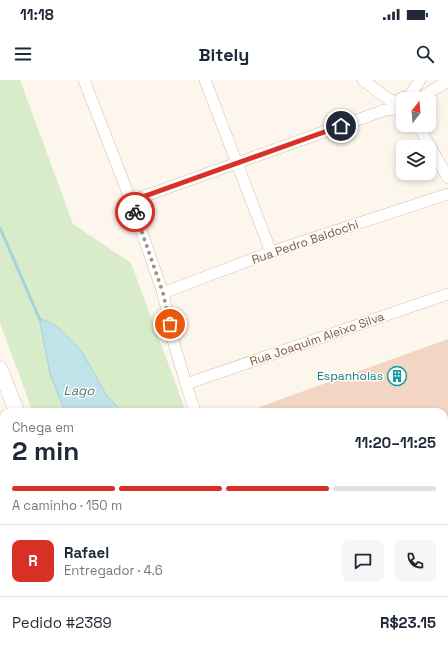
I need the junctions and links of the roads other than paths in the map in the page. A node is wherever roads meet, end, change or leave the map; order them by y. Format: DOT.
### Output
graph roads {
  1 [pos="84,80"];
  2 [pos="205,80"];
  3 [pos="363,80"];
  4 [pos="420,80"];
  5 [pos="448,81"];
  6 [pos="413,92"];
  7 [pos="427,92"];
  8 [pos="396,101"];
  9 [pos="396,106"];
  10 [pos="422,132"];
  11 [pos="237,163"];
  12 [pos="448,178"];
  13 [pos="448,194"];
  14 [pos="131,201"];
  15 [pos="271,252"];
  16 [pos="163,293"];
  17 [pos="448,294"];
  18 [pos="0,369"];
  19 [pos="186,384"];
  20 [pos="15,408"];
  21 [pos="194,408"];
  1 -- 14 [label="street"];
  2 -- 11 [label="street"];
  3 -- 8 [label="street"];
  4 -- 6 [label="street"];
  5 -- 7 [label="street"];
  9 -- 11 [label="street"];
  10 -- 12 [label="street"];
  11 -- 14 [label="street"];
  11 -- 15 [label="street"];
  13 -- 15 [label="street, Rua Pedro Baldochi"];
  14 -- 16 [label="street"];
  15 -- 16 [label="street, Rua Pedro Baldochi"];
  16 -- 19 [label="street"];
  17 -- 19 [label="street, Rua Joaquim Aleixo Silva"];
  18 -- 20 [label="main road"];
  19 -- 21 [label="street"];
}
